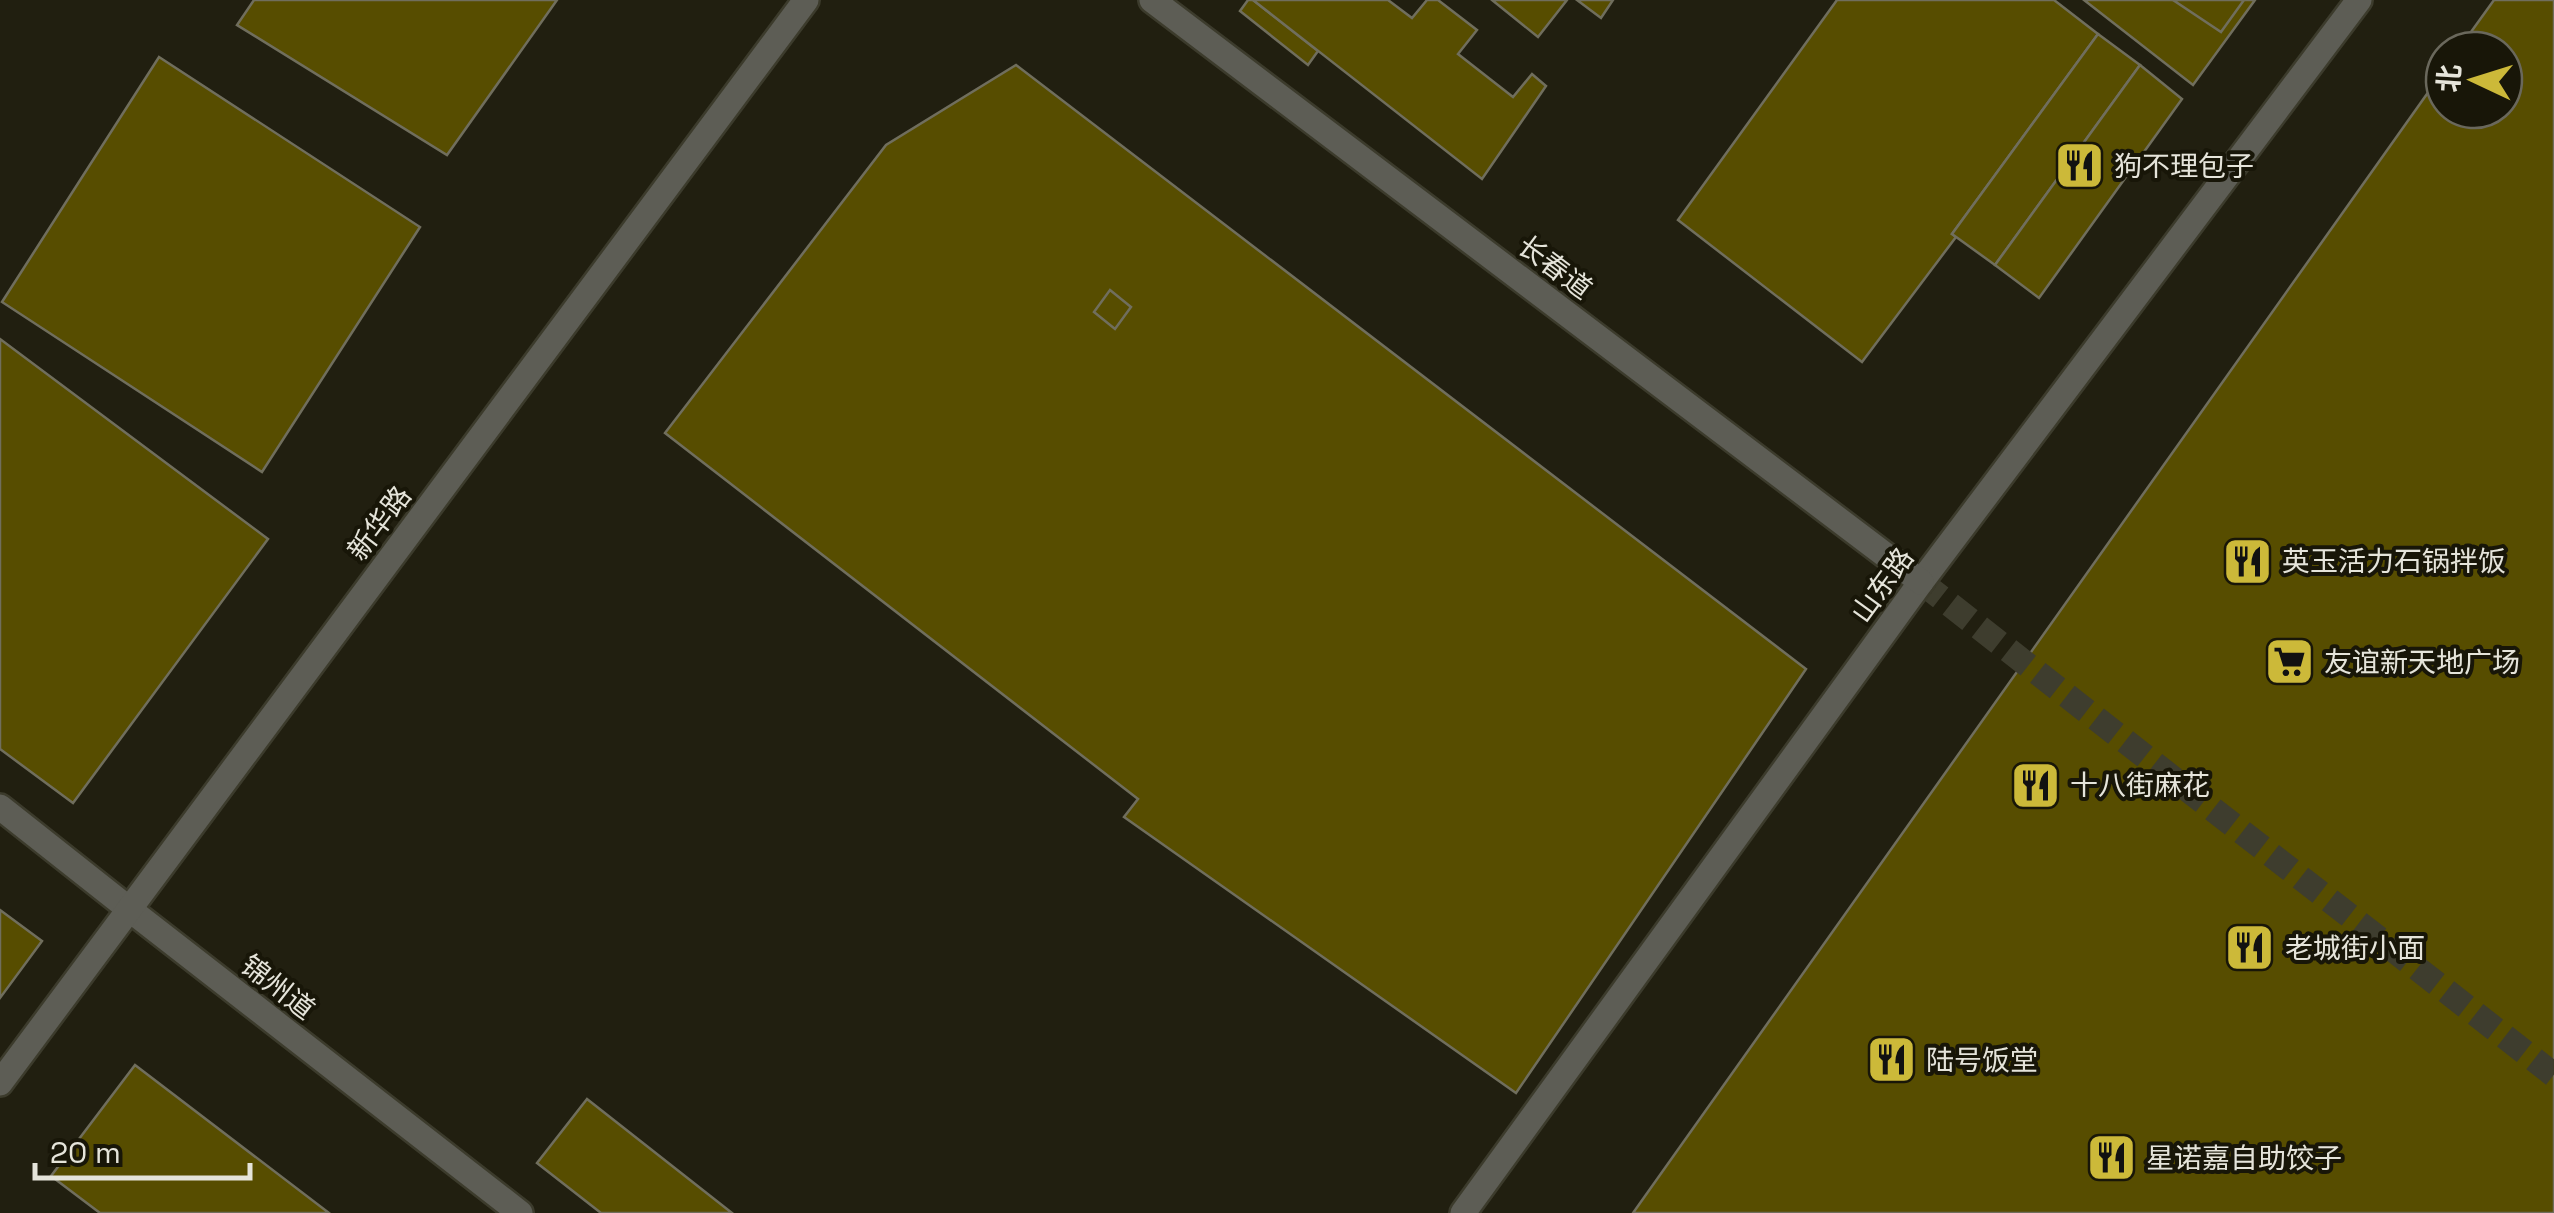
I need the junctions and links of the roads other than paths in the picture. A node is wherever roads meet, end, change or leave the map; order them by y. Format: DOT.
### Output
graph roads {
  1 [pos="806,0"];
  2 [pos="1152,0"];
  3 [pos="2359,0"];
  4 [pos="1921,582"];
  5 [pos="0,807"];
  6 [pos="130,909"];
  7 [pos="0,1083"];
  8 [pos="520,1213"];
  9 [pos="1463,1213"];
  1 -- 6 [label="street, 新华路"];
  2 -- 4 [label="street, 长春道"];
  3 -- 4 [label="street, 山东路"];
  4 -- 9 [label="street, 山东路"];
  5 -- 6 [label="street, 锦州道"];
  6 -- 7 [label="street, 新华路"];
  6 -- 8 [label="street, 锦州道"];
}
